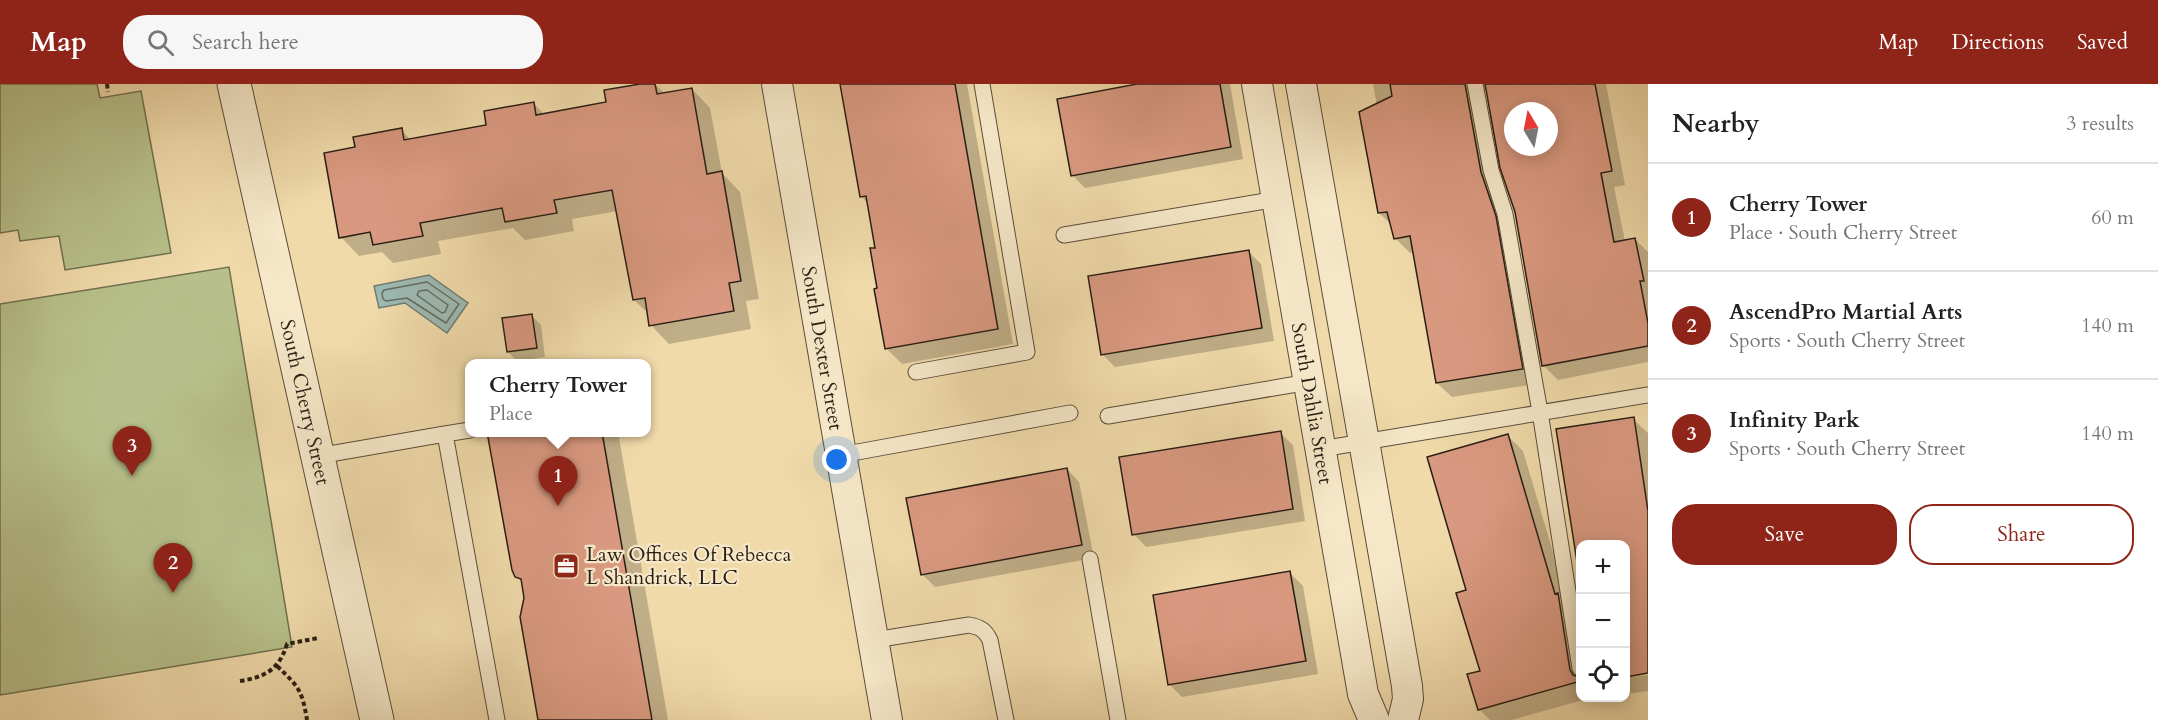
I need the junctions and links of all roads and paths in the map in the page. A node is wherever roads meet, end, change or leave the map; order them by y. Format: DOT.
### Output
graph roads {
  1 [pos="107,84"];
  2 [pos="234,84"];
  3 [pos="777,84"];
  4 [pos="982,84"];
  5 [pos="1257,84"];
  6 [pos="1301,84"];
  7 [pos="1475,84"];
  8 [pos="108,93"];
  9 [pos="1277,199"];
  10 [pos="1064,235"];
  11 [pos="916,372"];
  12 [pos="1309,382"];
  13 [pos="1648,395"];
  14 [pos="1540,412"];
  15 [pos="1070,413"];
  16 [pos="1108,416"];
  17 [pos="465,431"];
  18 [pos="445,434"];
  19 [pos="1364,443"];
  20 [pos="1321,449"];
  21 [pos="841,455"];
  22 [pos="318,456"];
  23 [pos="1090,560"];
  24 [pos="318,638"];
  25 [pos="874,640"];
  26 [pos="1578,648"];
  27 [pos="277,666"];
  28 [pos="240,681"];
  29 [pos="307,720"];
  30 [pos="377,720"];
  31 [pos="496,720"];
  32 [pos="887,720"];
  33 [pos="1006,720"];
  34 [pos="1118,720"];
  35 [pos="1374,720"];
  36 [pos="1403,720"];
  1 -- 8 [label="path"];
  2 -- 22 [label="street, South Cherry Street"];
  3 -- 21 [label="street, South Dexter Street"];
  4 -- 11 [label="lane"];
  5 -- 9 [label="street, South Dahlia Street"];
  6 -- 19 [label="street"];
  7 -- 14 [label="lane"];
  9 -- 10 [label="lane"];
  9 -- 12 [label="street, South Dahlia Street"];
  12 -- 16 [label="lane"];
  12 -- 20 [label="street, South Dahlia Street"];
  13 -- 14 [label="lane"];
  14 -- 19 [label="lane"];
  14 -- 26 [label="lane"];
  15 -- 21 [label="lane"];
  17 -- 18 [label="lane"];
  18 -- 22 [label="lane"];
  18 -- 31 [label="lane"];
  19 -- 20 [label="lane"];
  19 -- 36 [label="street"];
  20 -- 35 [label="street, South Dahlia Street"];
  21 -- 25 [label="street, South Dexter Street"];
  22 -- 30 [label="street, South Cherry Street"];
  23 -- 34 [label="lane"];
  24 -- 27 [label="path"];
  25 -- 32 [label="street, South Dexter Street"];
  25 -- 33 [label="lane"];
  27 -- 28 [label="path"];
  27 -- 29 [label="path"];
}
